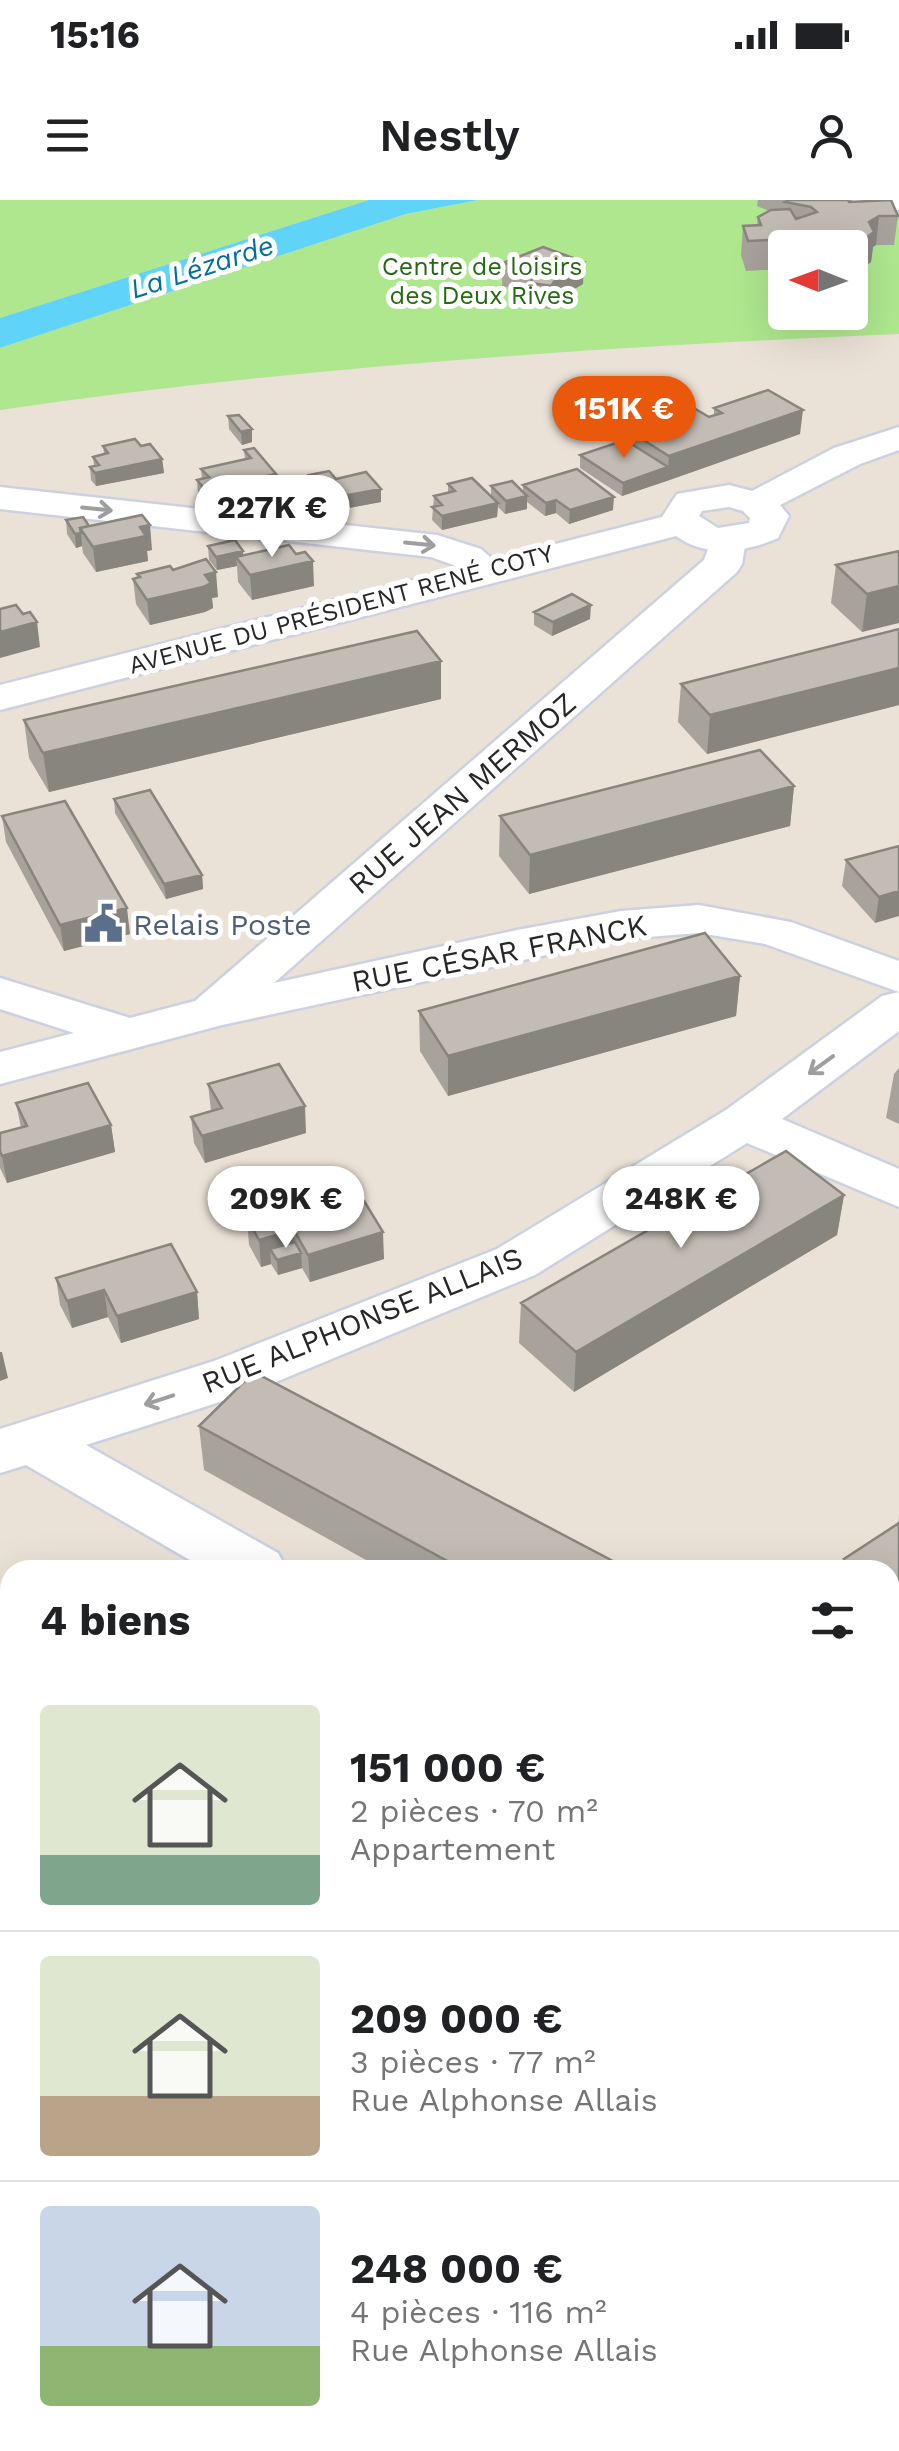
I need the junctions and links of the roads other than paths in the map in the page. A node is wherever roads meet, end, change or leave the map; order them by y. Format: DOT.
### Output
graph roads {
  1 [pos="862,200"];
  2 [pos="899,204"];
  3 [pos="899,438"];
  4 [pos="0,498"];
  5 [pos="756,502"];
  6 [pos="683,523"];
  7 [pos="727,540"];
  8 [pos="488,572"];
  9 [pos="0,698"];
  10 [pos="899,977"];
  11 [pos="0,992"];
  12 [pos="899,1008"];
  13 [pos="212,1012"];
  14 [pos="129,1034"];
  15 [pos="0,1068"];
  16 [pos="744,1122"];
  17 [pos="899,1189"];
  18 [pos="16,1446"];
  19 [pos="237,1560"];
  1 -- 2 [label="lane"];
  3 -- 5 [label="street"];
  4 -- 8 [label="street, one-way"];
  5 -- 6 [label="street, AVENUE DU PRÉSIDENT RENÉ COTY"];
  5 -- 7 [label="street"];
  6 -- 7 [label="street"];
  6 -- 8 [label="street, AVENUE DU PRÉSIDENT RENÉ COTY"];
  7 -- 13 [label="street, RUE JEAN MERMOZ"];
  8 -- 9 [label="street, AVENUE DU PRÉSIDENT RENÉ COTY"];
  10 -- 13 [label="street, RUE CÉSAR FRANCK"];
  11 -- 14 [label="street"];
  12 -- 16 [label="street, RUE ALPHONSE ALLAIS, one-way"];
  13 -- 14 [label="street, RUE JEAN MERMOZ"];
  14 -- 15 [label="street, RUE JEAN MERMOZ"];
  16 -- 17 [label="street"];
  16 -- 18 [label="street, RUE ALPHONSE ALLAIS, one-way"];
  18 -- 19 [label="street"];
}
